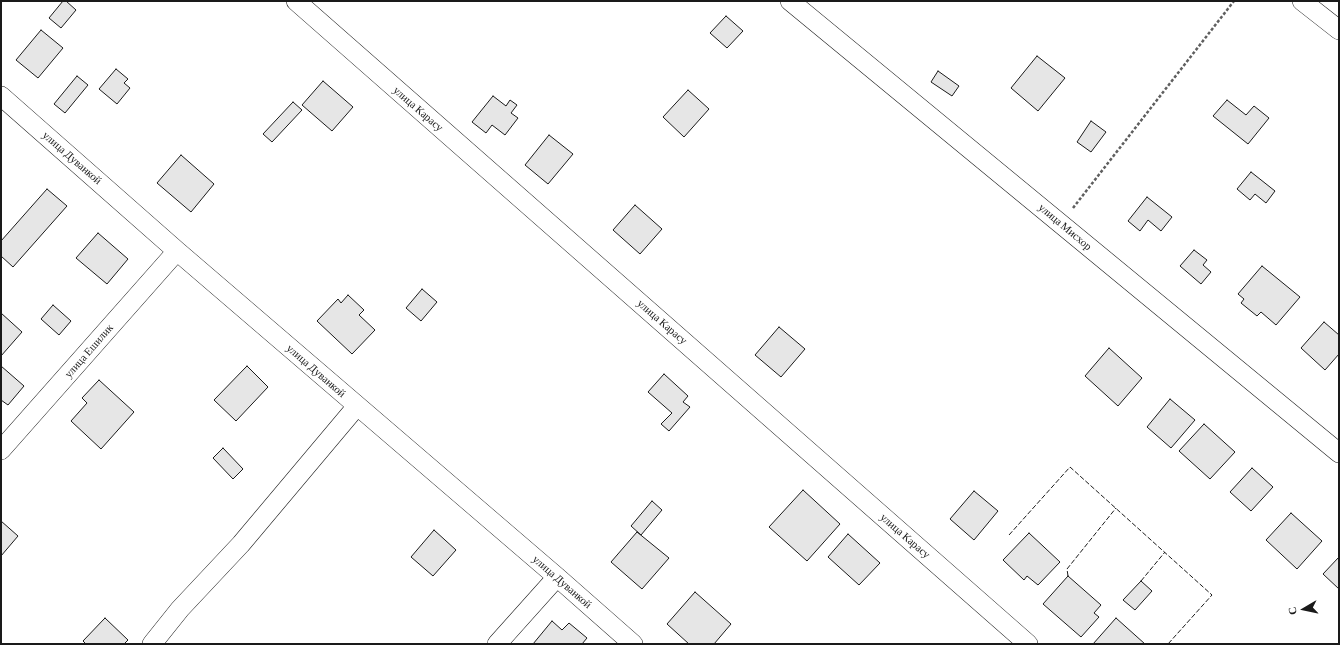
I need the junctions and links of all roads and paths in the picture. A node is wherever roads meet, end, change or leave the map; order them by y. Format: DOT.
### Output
graph roads {
  1 [pos="296,1"];
  2 [pos="790,1"];
  3 [pos="1234,1"];
  4 [pos="1302,1"];
  5 [pos="1339,30"];
  6 [pos="1,96"];
  7 [pos="1061,224"];
  8 [pos="177,251"];
  9 [pos="357,406"];
  10 [pos="1,450"];
  11 [pos="1339,454"];
  12 [pos="557,577"];
  13 [pos="152,644"];
  14 [pos="497,644"];
  15 [pos="633,644"];
  16 [pos="1028,644"];
  1 -- 16 [label="street, улица Карасу"];
  2 -- 7 [label="street, улица Мисхор"];
  3 -- 7 [label="path"];
  4 -- 5 [label="street"];
  6 -- 8 [label="street, улица Дуванкой"];
  7 -- 11 [label="street, улица Мисхор"];
  8 -- 9 [label="street, улица Дуванкой"];
  8 -- 10 [label="street, улица Ешилик"];
  9 -- 12 [label="street, улица Дуванкой"];
  9 -- 13 [label="street"];
  12 -- 14 [label="street"];
  12 -- 15 [label="street, улица Дуванкой"];
}
